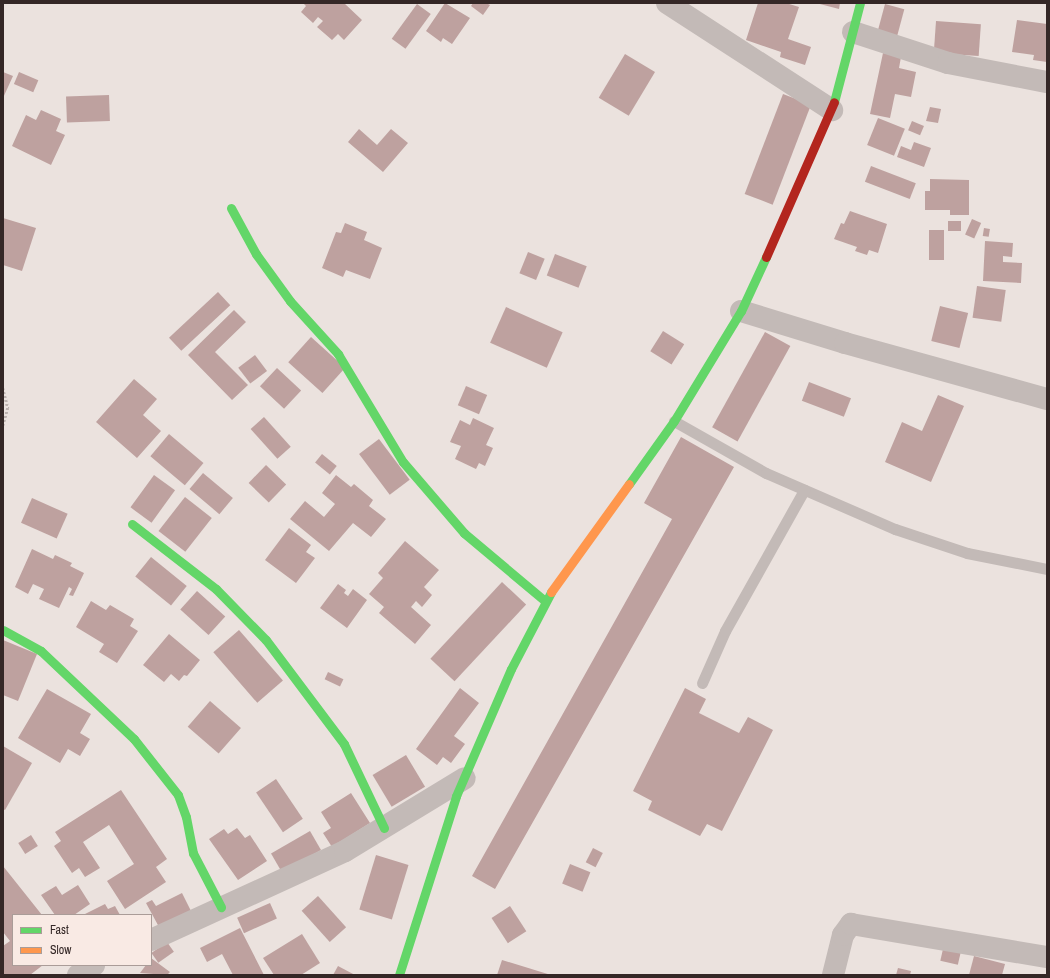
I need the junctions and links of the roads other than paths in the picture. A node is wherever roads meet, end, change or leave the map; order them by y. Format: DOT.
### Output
graph roads {
  1 [pos="667,3"];
  2 [pos="860,3"];
  3 [pos="853,32"];
  4 [pos="1047,82"];
  5 [pos="832,110"];
  6 [pos="231,208"];
  7 [pos="740,311"];
  8 [pos="1047,399"];
  9 [pos="674,421"];
  10 [pos="804,490"];
  11 [pos="132,524"];
  12 [pos="1047,569"];
  13 [pos="545,601"];
  14 [pos="3,630"];
  15 [pos="702,683"];
  16 [pos="465,778"];
  17 [pos="384,828"];
  18 [pos="221,907"];
  19 [pos="152,940"];
  20 [pos="1047,957"];
  21 [pos="92,966"];
  22 [pos="78,975"];
  23 [pos="398,975"];
  24 [pos="833,975"];
  1 -- 5 [label="street"];
  2 -- 3 [label="street"];
  3 -- 4 [label="street"];
  3 -- 5 [label="street"];
  5 -- 7 [label="street"];
  6 -- 13 [label="street"];
  7 -- 8 [label="street"];
  7 -- 9 [label="street"];
  9 -- 10 [label="lane"];
  9 -- 13 [label="street"];
  10 -- 12 [label="lane"];
  10 -- 15 [label="lane"];
  11 -- 17 [label="street"];
  13 -- 16 [label="street"];
  14 -- 18 [label="street"];
  16 -- 17 [label="street"];
  16 -- 23 [label="street"];
  17 -- 18 [label="street"];
  18 -- 19 [label="street"];
  20 -- 24 [label="street"];
  21 -- 22 [label="street"];
}
